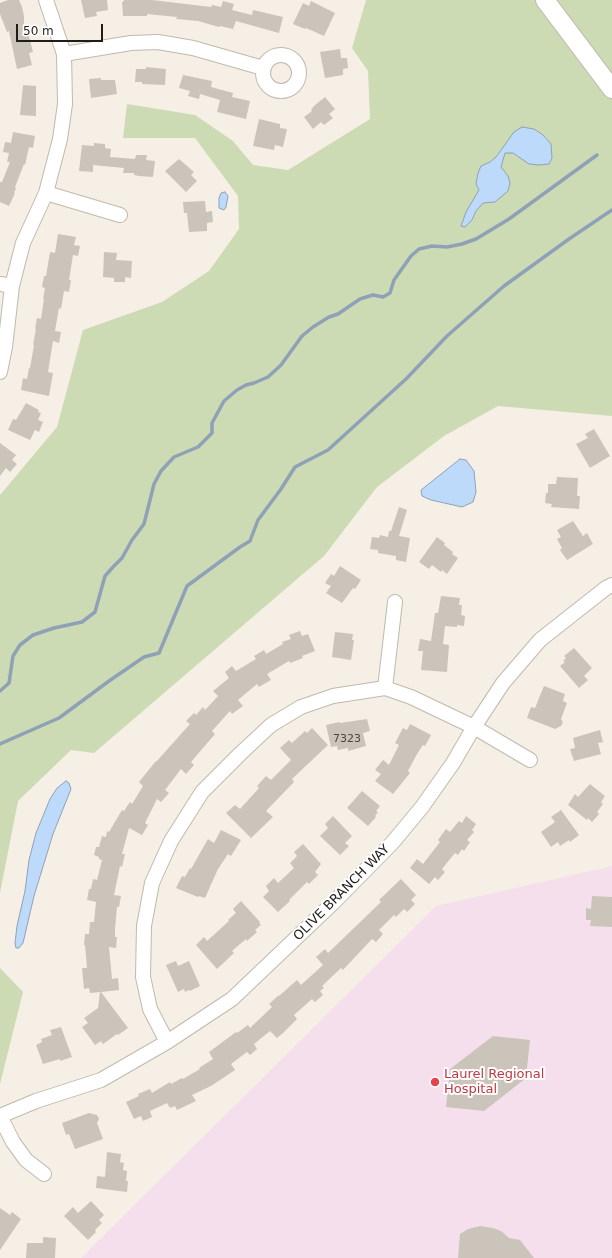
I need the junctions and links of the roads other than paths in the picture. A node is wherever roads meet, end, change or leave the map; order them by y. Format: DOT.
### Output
graph roads {
  1 [pos="46,0"];
  2 [pos="545,0"];
  3 [pos="64,54"];
  4 [pos="263,68"];
  5 [pos="612,89"];
  6 [pos="46,193"];
  7 [pos="120,215"];
  8 [pos="6,285"];
  9 [pos="0,372"];
  10 [pos="612,584"];
  11 [pos="395,602"];
  12 [pos="385,688"];
  13 [pos="474,727"];
  14 [pos="530,760"];
  15 [pos="167,1042"];
  16 [pos="0,1116"];
  17 [pos="44,1174"];
  1 -- 3 [label="street"];
  2 -- 5 [label="main road"];
  3 -- 4 [label="street"];
  3 -- 6 [label="street"];
  6 -- 7 [label="street"];
  6 -- 8 [label="street"];
  8 -- 9 [label="street"];
  10 -- 13 [label="street, OLIVE BRANCH WAY"];
  11 -- 12 [label="street"];
  12 -- 13 [label="street"];
  12 -- 15 [label="street"];
  13 -- 14 [label="street"];
  13 -- 15 [label="street, OLIVE BRANCH WAY"];
  15 -- 16 [label="street, OLIVE BRANCH WAY"];
  16 -- 17 [label="street"];
}
